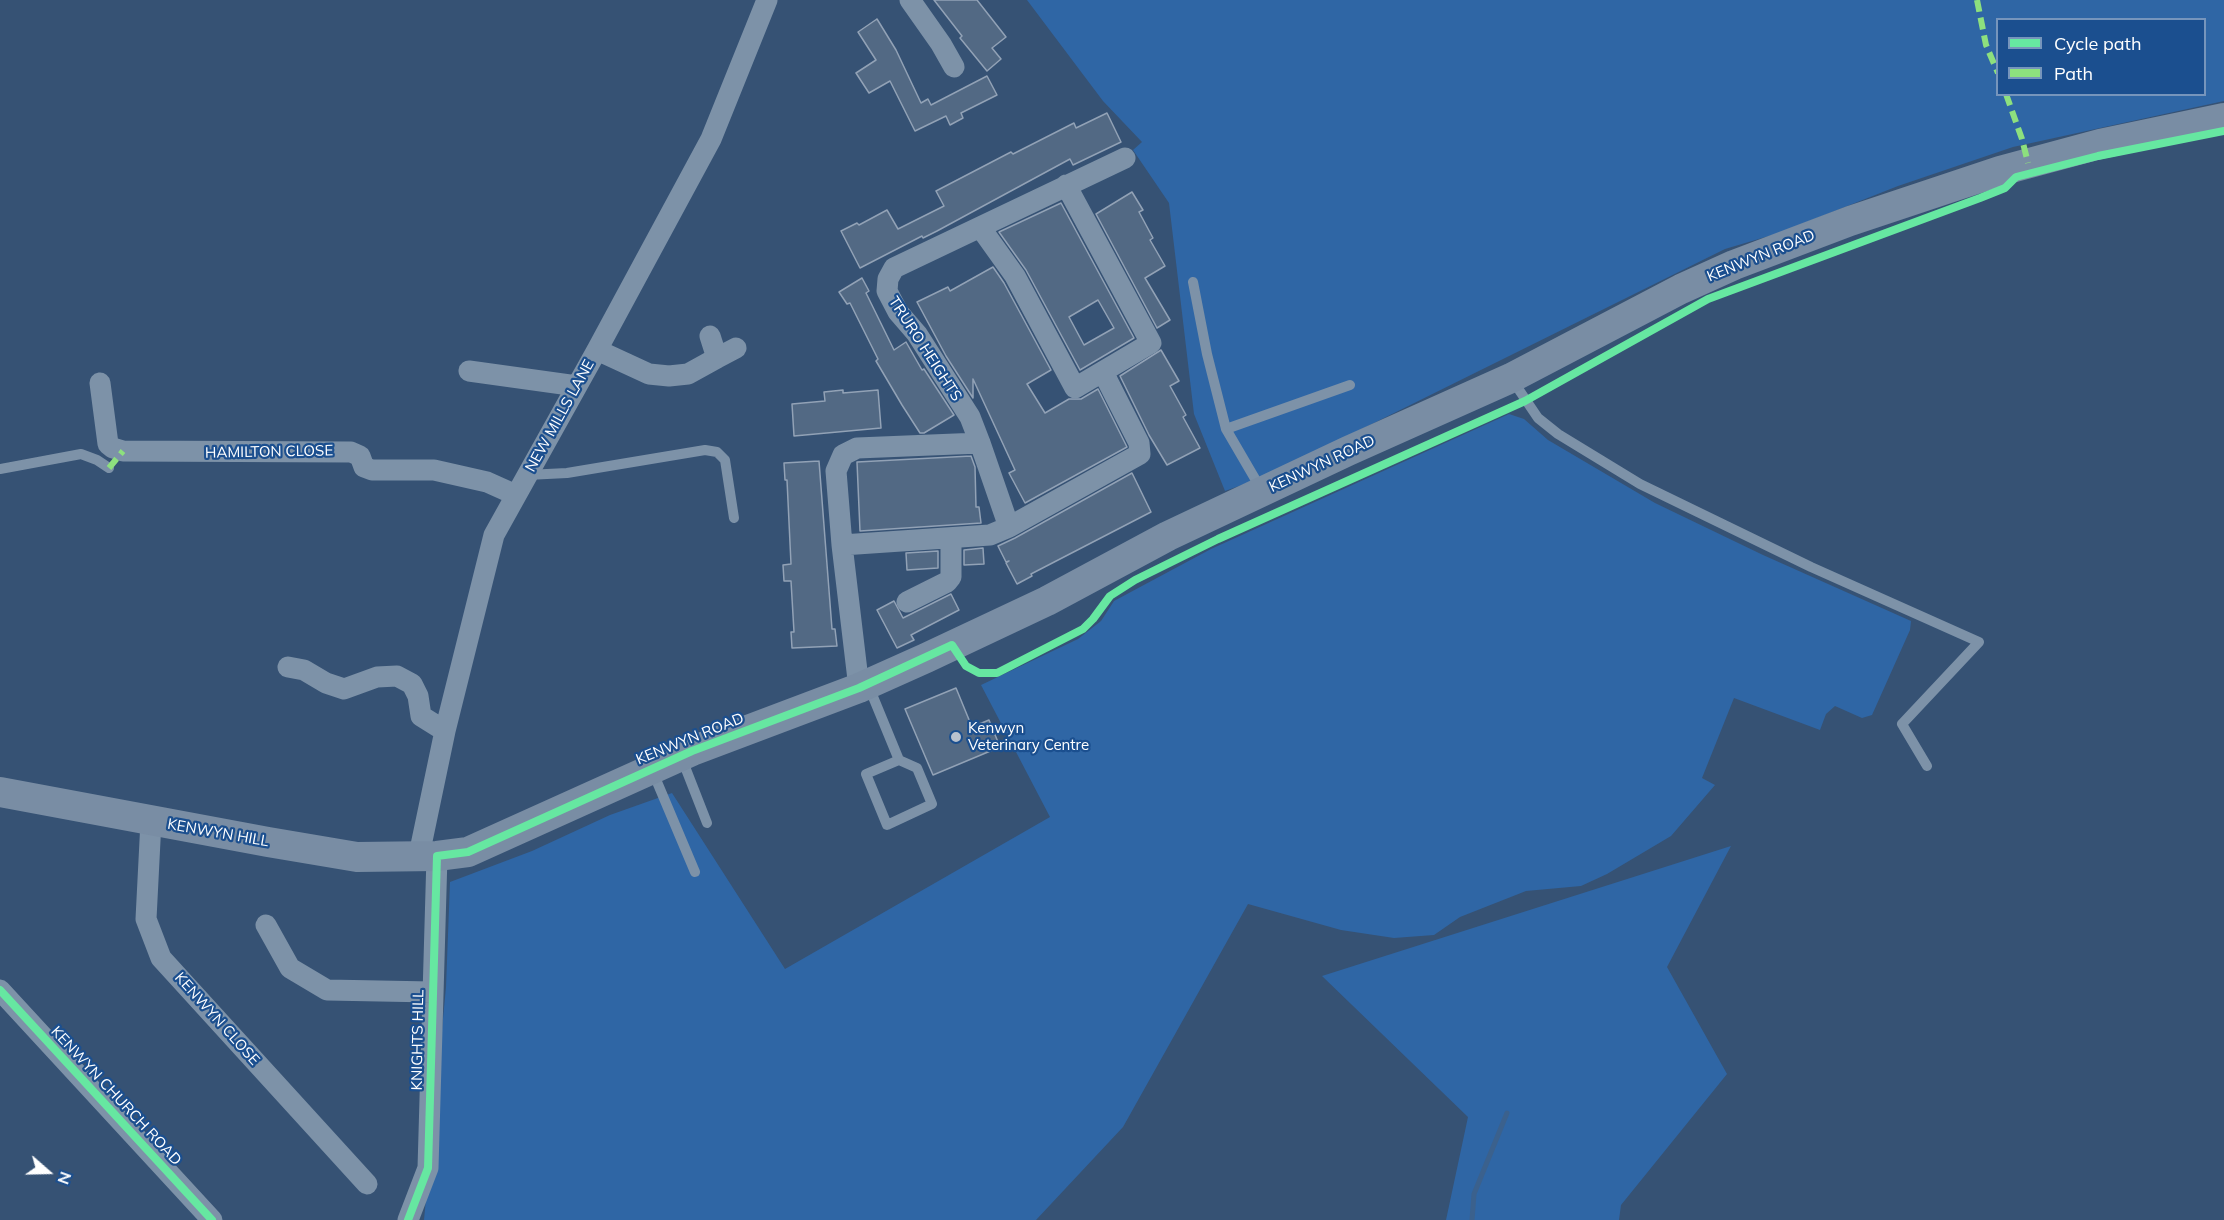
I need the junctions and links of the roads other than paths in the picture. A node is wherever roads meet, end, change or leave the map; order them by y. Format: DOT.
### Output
graph roads {
  1 [pos="767,0"];
  2 [pos="910,0"];
  3 [pos="954,67"];
  4 [pos="2224,118"];
  5 [pos="1125,158"];
  6 [pos="1066,185"];
  7 [pos="980,227"];
  8 [pos="1193,282"];
  9 [pos="710,336"];
  10 [pos="736,348"];
  11 [pos="597,350"];
  12 [pos="717,358"];
  13 [pos="469,371"];
  14 [pos="1103,372"];
  15 [pos="1511,378"];
  16 [pos="100,383"];
  17 [pos="1350,385"];
  18 [pos="577,386"];
  19 [pos="969,417"];
  20 [pos="1226,429"];
  21 [pos="980,443"];
  22 [pos="937,444"];
  23 [pos="109,468"];
  24 [pos="0,469"];
  25 [pos="527,475"];
  26 [pos="1263,492"];
  27 [pos="516,495"];
  28 [pos="734,518"];
  29 [pos="1009,527"];
  30 [pos="951,539"];
  31 [pos="842,545"];
  32 [pos="907,602"];
  33 [pos="288,666"];
  34 [pos="863,686"];
  35 [pos="445,731"];
  36 [pos="681,756"];
  37 [pos="899,760"];
  38 [pos="1927,766"];
  39 [pos="652,769"];
  40 [pos="0,792"];
  41 [pos="152,821"];
  42 [pos="707,823"];
  43 [pos="428,856"];
  44 [pos="695,872"];
  45 [pos="266,925"];
  46 [pos="0,990"];
  47 [pos="432,992"];
  48 [pos="367,1184"];
  49 [pos="213,1220"];
  50 [pos="408,1220"];
  1 -- 11 [label="street, NEW MILLS LANE"];
  2 -- 3 [label="street"];
  4 -- 15 [label="main road, KENWYN ROAD"];
  5 -- 6 [label="street, TRURO HEIGHTS"];
  6 -- 7 [label="street, TRURO HEIGHTS"];
  6 -- 14 [label="street"];
  7 -- 14 [label="street"];
  7 -- 19 [label="street, TRURO HEIGHTS"];
  8 -- 20 [label="lane"];
  9 -- 12 [label="street"];
  10 -- 12 [label="street"];
  11 -- 12 [label="street"];
  11 -- 18 [label="street, NEW MILLS LANE"];
  13 -- 18 [label="street"];
  14 -- 29 [label="street"];
  15 -- 26 [label="main road, KENWYN ROAD"];
  15 -- 38 [label="lane"];
  16 -- 27 [label="street, HAMILTON CLOSE"];
  17 -- 20 [label="lane"];
  18 -- 25 [label="street, NEW MILLS LANE"];
  19 -- 21 [label="street, TRURO HEIGHTS"];
  19 -- 22 [label="street, TRURO HEIGHTS"];
  20 -- 26 [label="lane"];
  21 -- 22 [label="street"];
  21 -- 29 [label="street, TRURO HEIGHTS"];
  22 -- 31 [label="street"];
  23 -- 24 [label="lane"];
  25 -- 27 [label="street, NEW MILLS LANE"];
  25 -- 28 [label="lane"];
  26 -- 34 [label="main road, KENWYN ROAD"];
  27 -- 35 [label="street, NEW MILLS LANE"];
  29 -- 30 [label="street"];
  30 -- 31 [label="street"];
  30 -- 32 [label="street"];
  31 -- 34 [label="street"];
  33 -- 35 [label="street"];
  34 -- 36 [label="main road, KENWYN ROAD"];
  34 -- 37 [label="lane"];
  35 -- 43 [label="street, NEW MILLS LANE"];
  36 -- 39 [label="main road, KENWYN ROAD"];
  36 -- 42 [label="lane"];
  37 -- 37 [label="lane"];
  39 -- 43 [label="main road, KENWYN ROAD"];
  39 -- 44 [label="lane"];
  40 -- 41 [label="main road, KENWYN HILL"];
  41 -- 43 [label="main road, KENWYN HILL"];
  41 -- 48 [label="street, KENWYN CLOSE"];
  43 -- 47 [label="street, KNIGHTS HILL"];
  45 -- 47 [label="street, KNIGHTS HILL"];
  46 -- 49 [label="street, KENWYN CHURCH ROAD"];
  47 -- 50 [label="street, KNIGHTS HILL"];
}
